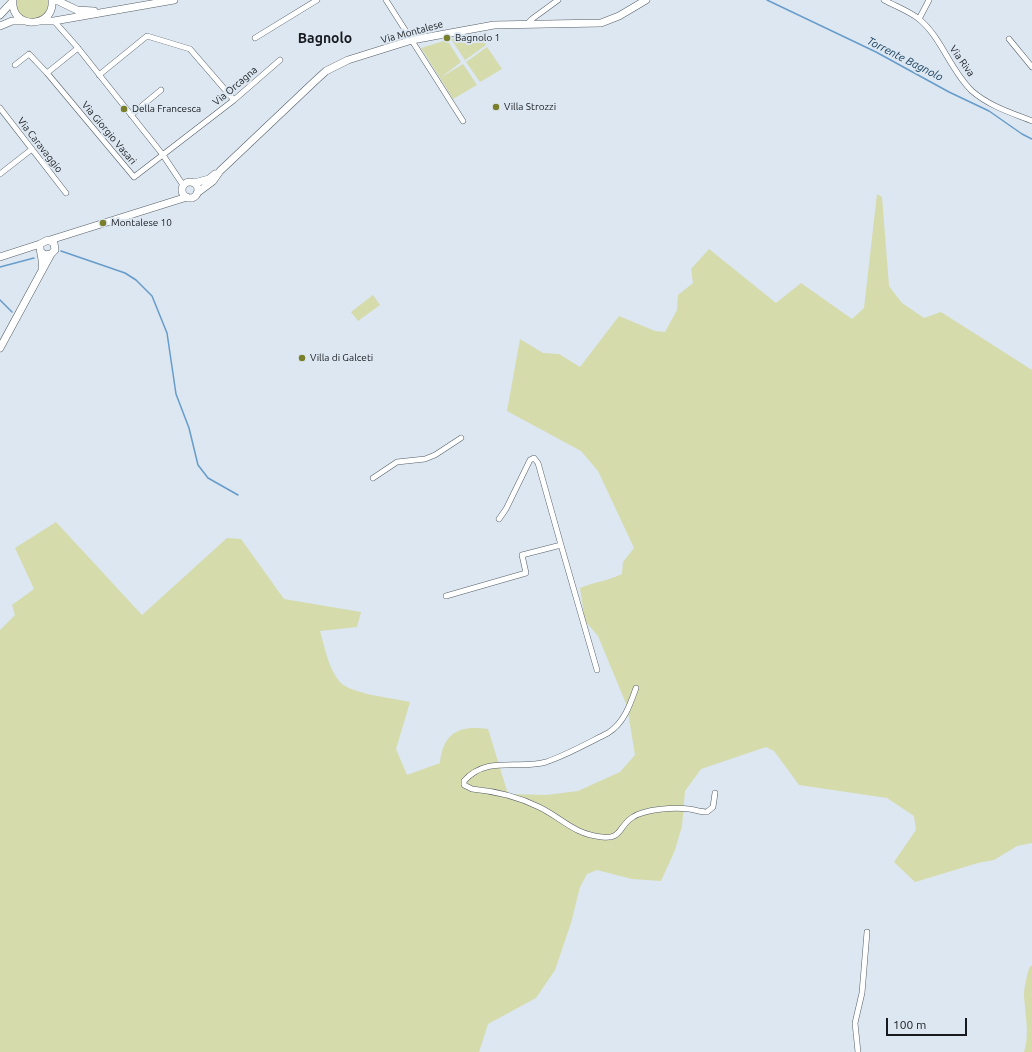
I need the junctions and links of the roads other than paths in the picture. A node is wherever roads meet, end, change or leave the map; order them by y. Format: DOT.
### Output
graph roads {
  1 [pos="52,0"];
  2 [pos="56,0"];
  3 [pos="174,0"];
  4 [pos="317,0"];
  5 [pos="386,0"];
  6 [pos="558,0"];
  7 [pos="646,0"];
  8 [pos="884,0"];
  9 [pos="929,0"];
  10 [pos="12,1"];
  11 [pos="104,12"];
  12 [pos="0,15"];
  13 [pos="919,19"];
  14 [pos="23,21"];
  15 [pos="41,21"];
  16 [pos="54,21"];
  17 [pos="527,24"];
  18 [pos="0,26"];
  19 [pos="255,38"];
  20 [pos="1009,39"];
  21 [pos="412,40"];
  22 [pos="78,48"];
  23 [pos="280,60"];
  24 [pos="15,65"];
  25 [pos="1032,67"];
  26 [pos="47,73"];
  27 [pos="99,75"];
  28 [pos="161,90"];
  29 [pos="234,100"];
  30 [pos="0,108"];
  31 [pos="131,115"];
  32 [pos="463,121"];
  33 [pos="1032,122"];
  34 [pos="32,149"];
  35 [pos="163,155"];
  36 [pos="220,171"];
  37 [pos="0,174"];
  38 [pos="194,183"];
  39 [pos="182,188"];
  40 [pos="66,193"];
  41 [pos="197,193"];
  42 [pos="187,197"];
  43 [pos="171,203"];
  44 [pos="68,235"];
  45 [pos="50,240"];
  46 [pos="41,249"];
  47 [pos="53,252"];
  48 [pos="0,257"];
  49 [pos="41,273"];
  50 [pos="0,348"];
  51 [pos="461,438"];
  52 [pos="373,478"];
  53 [pos="499,519"];
  54 [pos="561,545"];
  55 [pos="446,596"];
  56 [pos="597,670"];
  57 [pos="636,688"];
  58 [pos="715,793"];
  59 [pos="867,932"];
  60 [pos="858,1052"];
  1 -- 15 [label="street"];
  2 -- 11 [label="street"];
  3 -- 11 [label="street"];
  4 -- 19 [label="street"];
  5 -- 21 [label="street"];
  6 -- 17 [label="street"];
  7 -- 17 [label="street, Via Montalese"];
  8 -- 13 [label="street, Via Riva"];
  9 -- 13 [label="street"];
  10 -- 12 [label="street"];
  10 -- 14 [label="street"];
  11 -- 16 [label="street"];
  13 -- 33 [label="street, Via Riva"];
  14 -- 15 [label="street"];
  14 -- 18 [label="street"];
  15 -- 16 [label="street"];
  16 -- 22 [label="street"];
  17 -- 21 [label="street, Via Montalese"];
  20 -- 25 [label="street"];
  21 -- 32 [label="street"];
  21 -- 36 [label="street, Via Montalese"];
  22 -- 26 [label="street"];
  22 -- 27 [label="street"];
  23 -- 29 [label="street, Via Orcagna"];
  24 -- 26 [label="street, Via Giorgio Vasari"];
  26 -- 35 [label="street, Via Giorgio Vasari"];
  27 -- 29 [label="street"];
  27 -- 31 [label="street"];
  28 -- 31 [label="street"];
  29 -- 35 [label="street, Via Orcagna"];
  30 -- 34 [label="street, Via Caravaggio"];
  31 -- 35 [label="street"];
  34 -- 37 [label="street"];
  34 -- 40 [label="street, Via Caravaggio"];
  35 -- 39 [label="street"];
  36 -- 38 [label="street, Via Montalese"];
  36 -- 41 [label="street, Via Montalese"];
  38 -- 39 [label="street, Via Montalese"];
  38 -- 41 [label="street"];
  39 -- 42 [label="street"];
  39 -- 43 [label="street"];
  41 -- 42 [label="street, Via Montalese"];
  42 -- 43 [label="street, Via Montalese"];
  43 -- 44 [label="street, Via Montalese"];
  44 -- 45 [label="street, Via Montalese"];
  44 -- 47 [label="street"];
  45 -- 46 [label="street, Via Montalese"];
  45 -- 47 [label="street"];
  46 -- 47 [label="street"];
  46 -- 48 [label="street"];
  46 -- 49 [label="street"];
  47 -- 49 [label="street"];
  49 -- 50 [label="street"];
  51 -- 52 [label="street"];
  53 -- 54 [label="street"];
  54 -- 55 [label="street"];
  54 -- 56 [label="street"];
  57 -- 58 [label="street"];
  59 -- 60 [label="street"];
}
